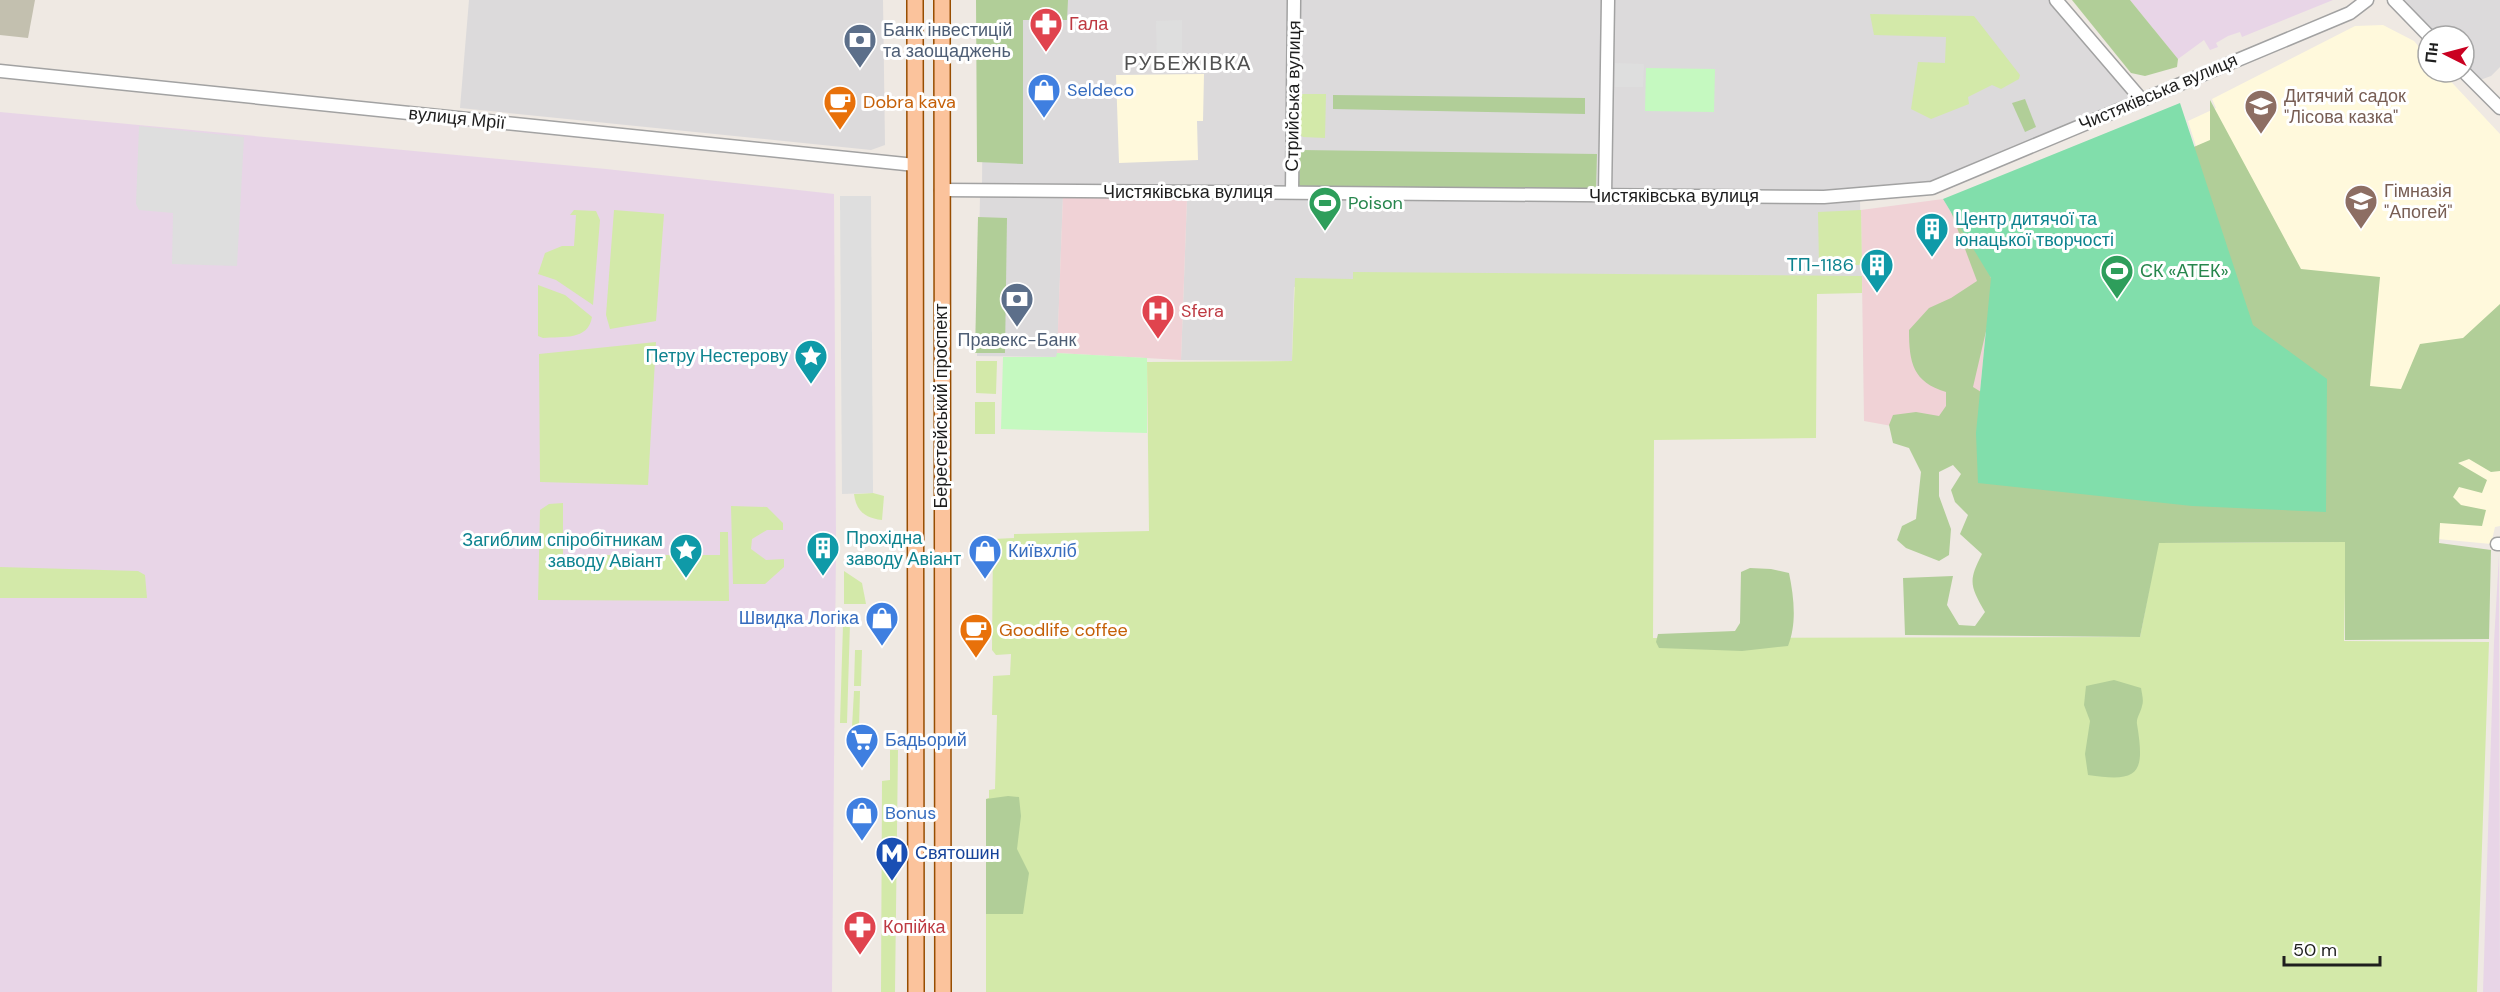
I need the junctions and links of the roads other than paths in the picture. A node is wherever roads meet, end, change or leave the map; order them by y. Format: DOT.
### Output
graph roads {
  1 [pos="915,0"];
  2 [pos="942,0"];
  3 [pos="1294,0"];
  4 [pos="1608,0"];
  5 [pos="2056,0"];
  6 [pos="2367,0"];
  7 [pos="2394,0"];
  8 [pos="2417,24"];
  9 [pos="0,71"];
  10 [pos="2476,84"];
  11 [pos="2141,99"];
  12 [pos="2500,108"];
  13 [pos="915,165"];
  14 [pos="941,190"];
  15 [pos="1292,192"];
  16 [pos="1605,196"];
  17 [pos="916,992"];
  18 [pos="943,992"];
  1 -- 13 [label="main road, Берестейський проспект"];
  2 -- 14 [label="main road, Берестейський проспект"];
  3 -- 15 [label="street, Стрийська вулиця"];
  4 -- 16 [label="street"];
  5 -- 11 [label="street"];
  6 -- 11 [label="street, Чистяківська вулиця"];
  7 -- 8 [label="street"];
  9 -- 13 [label="street, вулиця Мрії"];
  10 -- 12 [label="street"];
  11 -- 16 [label="street, Чистяківська вулиця"];
  13 -- 17 [label="main road, Берестейський проспект"];
  14 -- 15 [label="street, Чистяківська вулиця"];
  14 -- 18 [label="main road, Берестейський проспект"];
  15 -- 16 [label="street, Чистяківська вулиця"];
}
